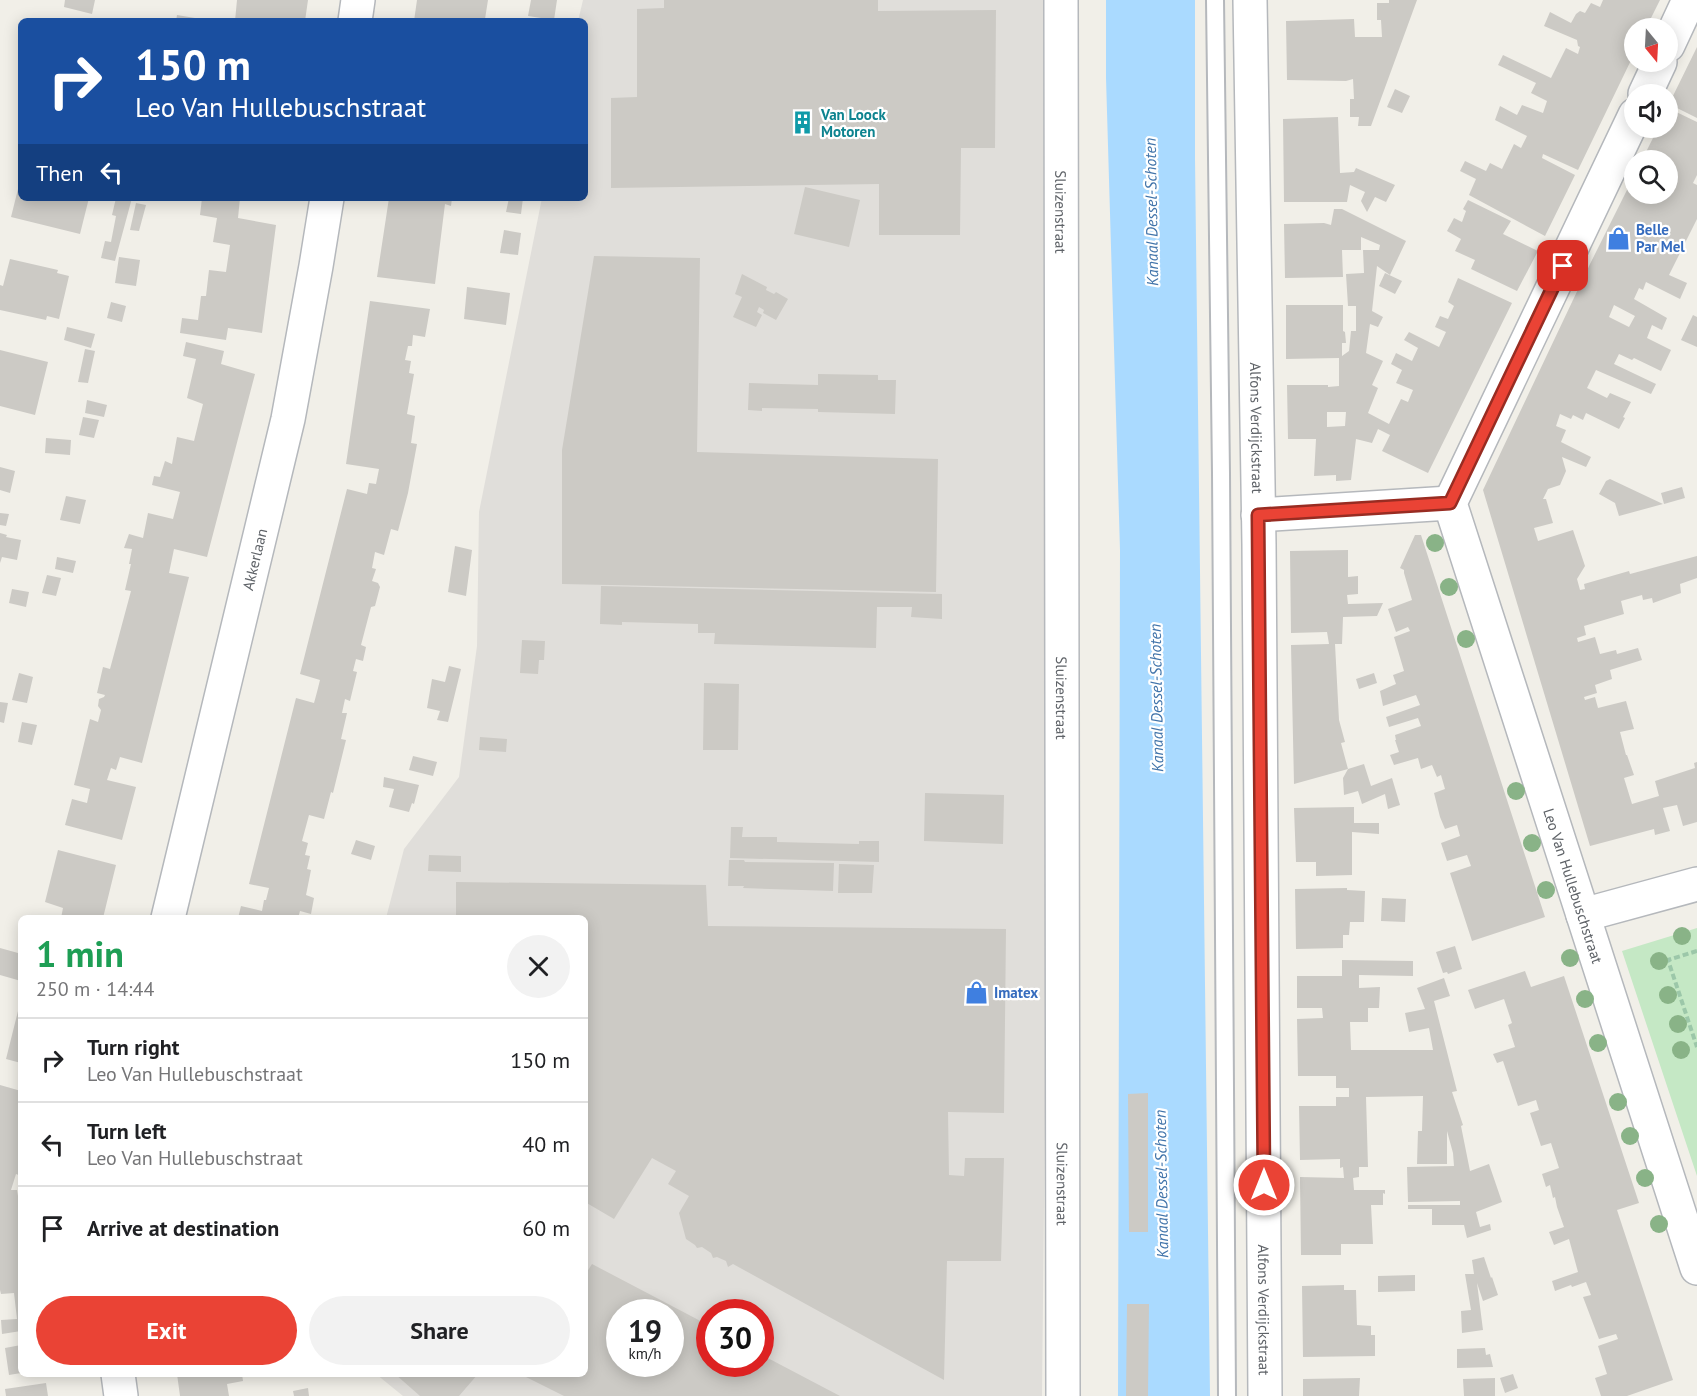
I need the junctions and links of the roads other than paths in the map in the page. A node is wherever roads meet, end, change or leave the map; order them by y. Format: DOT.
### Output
graph roads {
  1 [pos="358,0"];
  2 [pos="1061,0"];
  3 [pos="1215,0"];
  4 [pos="1250,0"];
  5 [pos="1689,0"];
  6 [pos="355,18"];
  7 [pos="1678,24"];
  8 [pos="1624,138"];
  9 [pos="327,201"];
  10 [pos="1450,503"];
  11 [pos="1258,515"];
  12 [pos="1697,884"];
  13 [pos="169,915"];
  14 [pos="1583,915"];
  15 [pos="1697,1268"];
  16 [pos="118,1377"];
  17 [pos="121,1396"];
  18 [pos="1063,1396"];
  19 [pos="1227,1396"];
  20 [pos="1265,1396"];
  1 -- 6 [label="street"];
  2 -- 18 [label="street, Sluizenstraat"];
  3 -- 19 [label="lane"];
  4 -- 11 [label="street, Alfons Verdijckstraat"];
  5 -- 7 [label="street"];
  8 -- 10 [label="street"];
  9 -- 13 [label="street, Akkerlaan"];
  10 -- 11 [label="street"];
  10 -- 14 [label="street, Leo Van Hullebuschstraat"];
  11 -- 20 [label="street, Alfons Verdijckstraat"];
  12 -- 14 [label="street"];
  14 -- 15 [label="street, Leo Van Hullebuschstraat"];
  16 -- 17 [label="street"];
}
